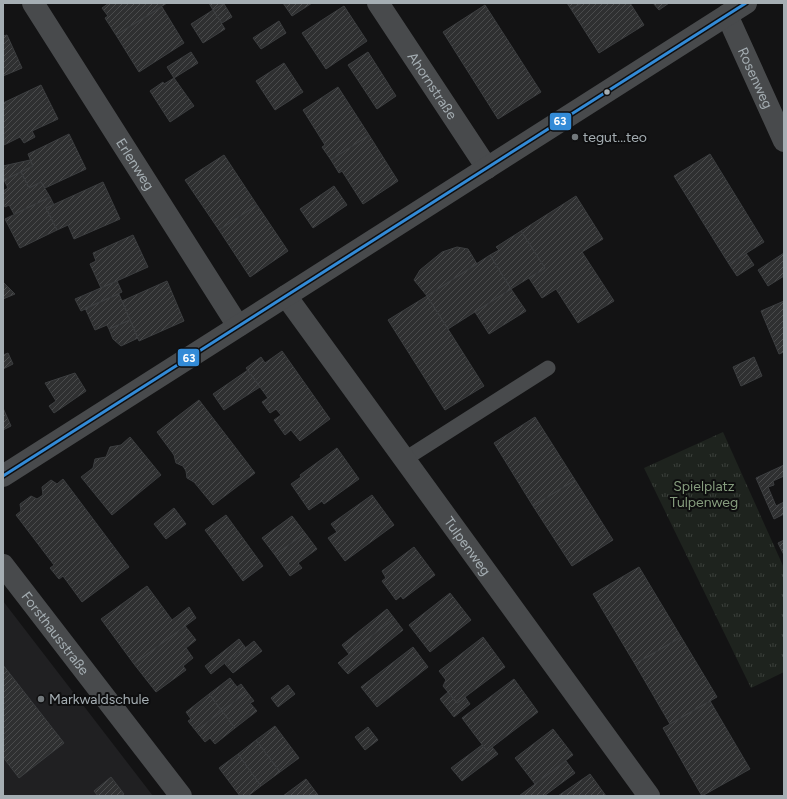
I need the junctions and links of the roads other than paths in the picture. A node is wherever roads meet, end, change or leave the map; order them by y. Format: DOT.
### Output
graph roads {
  1 [pos="32,3"];
  2 [pos="378,3"];
  3 [pos="746,3"];
  4 [pos="727,15"];
  5 [pos="784,140"];
  6 [pos="487,168"];
  7 [pos="286,296"];
  8 [pos="238,326"];
  9 [pos="548,368"];
  10 [pos="405,459"];
  11 [pos="3,476"];
  12 [pos="3,565"];
  13 [pos="181,796"];
  14 [pos="649,796"];
  1 -- 8 [label="street, Erlenweg"];
  2 -- 6 [label="street, Ahornstraße"];
  3 -- 4 [label="street"];
  4 -- 5 [label="street, Rosenweg"];
  4 -- 6 [label="street"];
  6 -- 7 [label="street"];
  7 -- 8 [label="street"];
  7 -- 10 [label="street, Tulpenweg"];
  8 -- 11 [label="street"];
  9 -- 10 [label="lane"];
  10 -- 14 [label="street, Tulpenweg"];
  12 -- 13 [label="street, Forsthausstraße"];
}
